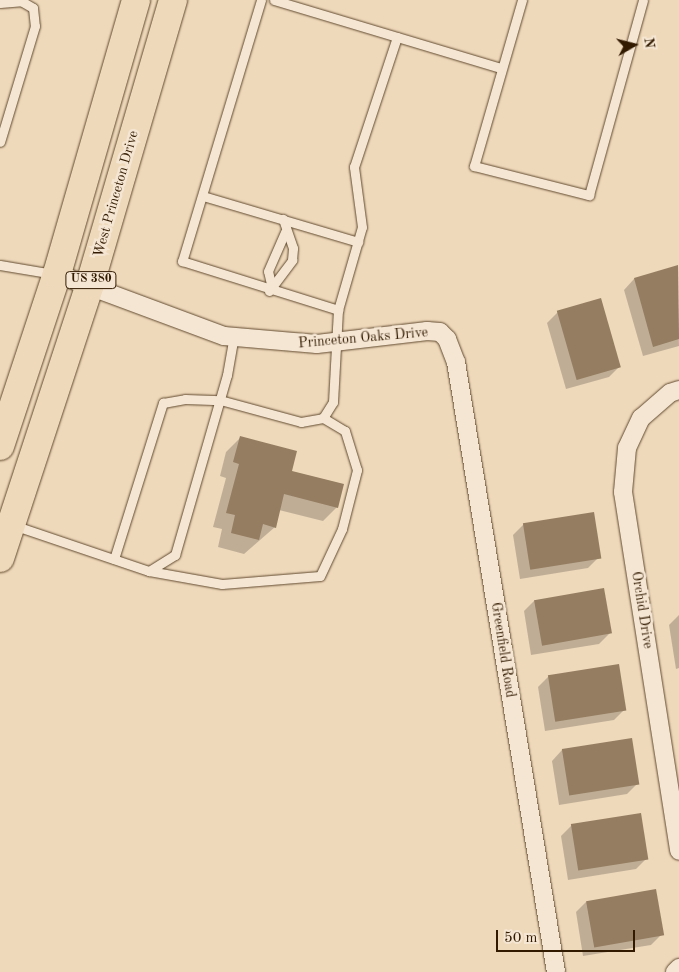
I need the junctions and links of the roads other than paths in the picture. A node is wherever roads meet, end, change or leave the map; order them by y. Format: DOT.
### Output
graph roads {
  1 [pos="136,0"];
  2 [pos="173,0"];
  3 [pos="261,0"];
  4 [pos="274,0"];
  5 [pos="522,0"];
  6 [pos="644,0"];
  7 [pos="0,3"];
  8 [pos="397,37"];
  9 [pos="500,68"];
  10 [pos="0,142"];
  11 [pos="203,196"];
  12 [pos="283,220"];
  13 [pos="285,232"];
  14 [pos="358,242"];
  15 [pos="0,265"];
  16 [pos="57,274"];
  17 [pos="90,284"];
  18 [pos="270,287"];
  19 [pos="338,310"];
  20 [pos="440,332"];
  21 [pos="234,337"];
  22 [pos="338,342"];
  23 [pos="679,390"];
  24 [pos="220,400"];
  25 [pos="323,418"];
  26 [pos="0,446"];
  27 [pos="10,525"];
  28 [pos="0,558"];
  29 [pos="114,559"];
  30 [pos="149,571"];
  31 [pos="679,851"];
  32 [pos="679,968"];
  33 [pos="556,972"];
  34 [pos="674,972"];
  1 -- 16 [label="highway, US 380"];
  2 -- 17 [label="highway, West Princeton Drive / US 380"];
  3 -- 11 [label="lane"];
  4 -- 8 [label="lane"];
  5 -- 9 [label="lane"];
  6 -- 9 [label="lane"];
  7 -- 10 [label="lane"];
  8 -- 9 [label="lane"];
  8 -- 14 [label="lane"];
  11 -- 12 [label="lane"];
  11 -- 18 [label="lane"];
  12 -- 13 [label="lane"];
  12 -- 14 [label="lane"];
  13 -- 18 [label="lane"];
  13 -- 18 [label="lane"];
  14 -- 19 [label="lane"];
  15 -- 16 [label="lane"];
  16 -- 17 [label="street, Princeton Oaks Drive"];
  16 -- 26 [label="highway, US 380"];
  17 -- 21 [label="street, Princeton Oaks Drive"];
  17 -- 27 [label="highway, West Princeton Drive / US 380"];
  18 -- 19 [label="lane"];
  19 -- 22 [label="lane"];
  20 -- 22 [label="street, Princeton Oaks Drive"];
  20 -- 33 [label="street, Greenfield Road"];
  21 -- 22 [label="street, Princeton Oaks Drive"];
  21 -- 24 [label="lane"];
  22 -- 25 [label="lane"];
  23 -- 31 [label="street, Orchid Drive"];
  24 -- 25 [label="lane"];
  24 -- 29 [label="lane"];
  24 -- 30 [label="lane"];
  25 -- 30 [label="lane"];
  27 -- 28 [label="highway, West Princeton Drive / US 380"];
  27 -- 29 [label="lane"];
  29 -- 30 [label="lane"];
  32 -- 34 [label="street"];
}
